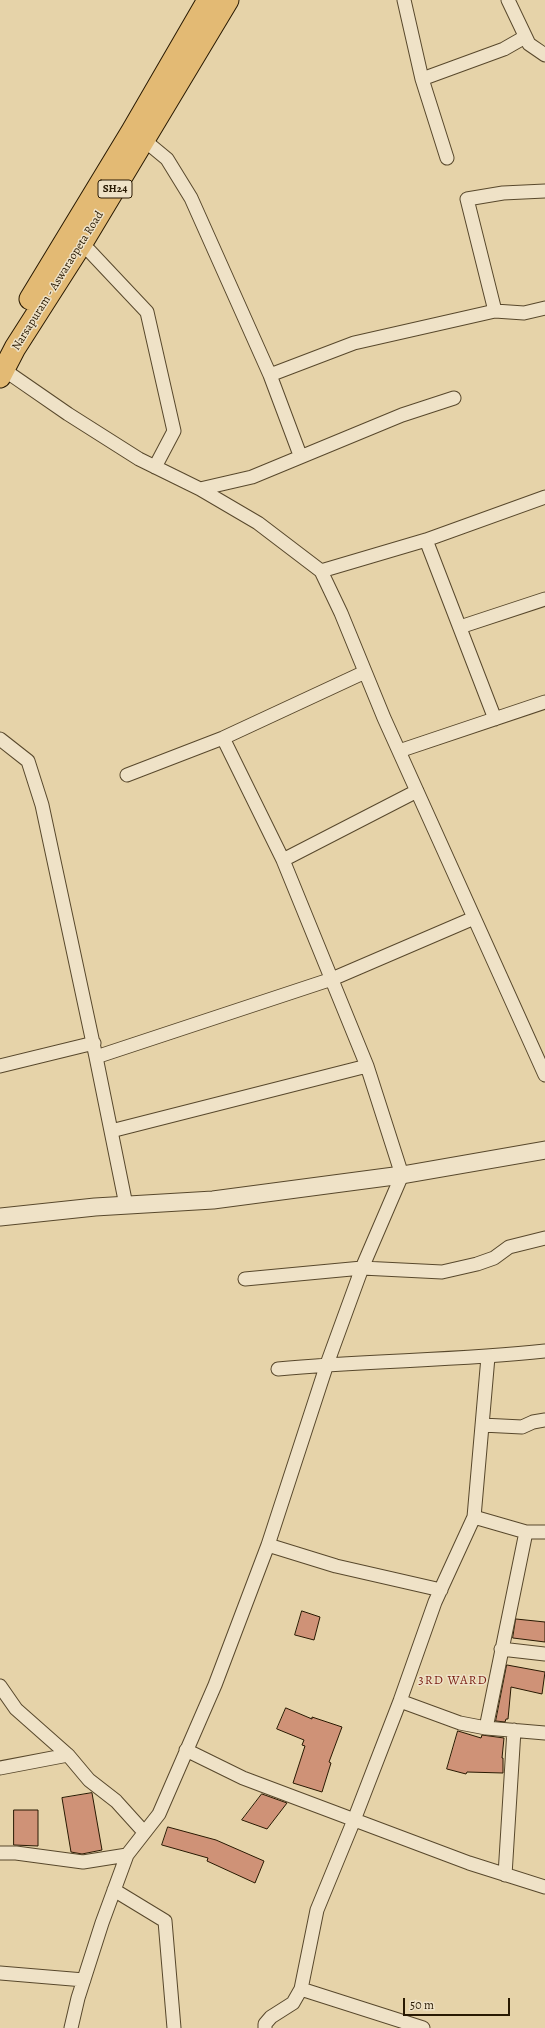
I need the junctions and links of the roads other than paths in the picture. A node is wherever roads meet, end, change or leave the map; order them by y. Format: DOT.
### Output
graph roads {
  1 [pos="208,0"];
  2 [pos="228,0"];
  3 [pos="404,0"];
  4 [pos="508,0"];
  5 [pos="525,37"];
  6 [pos="545,55"];
  7 [pos="422,79"];
  8 [pos="138,135"];
  9 [pos="447,158"];
  10 [pos="545,191"];
  11 [pos="82,243"];
  12 [pos="545,308"];
  13 [pos="495,311"];
  14 [pos="0,347"];
  15 [pos="1,371"];
  16 [pos="270,375"];
  17 [pos="454,398"];
  18 [pos="300,455"];
  19 [pos="156,467"];
  20 [pos="200,489"];
  21 [pos="545,498"];
  22 [pos="426,540"];
  23 [pos="321,571"];
  24 [pos="545,599"];
  25 [pos="460,627"];
  26 [pos="365,672"];
  27 [pos="545,702"];
  28 [pos="495,719"];
  29 [pos="223,738"];
  30 [pos="0,739"];
  31 [pos="399,751"];
  32 [pos="127,775"];
  33 [pos="417,791"];
  34 [pos="283,860"];
  35 [pos="474,918"];
  36 [pos="332,978"];
  37 [pos="94,1043"];
  38 [pos="96,1056"];
  39 [pos="0,1066"];
  40 [pos="367,1066"];
  41 [pos="545,1076"];
  42 [pos="111,1131"];
  43 [pos="545,1150"];
  44 [pos="402,1175"];
  45 [pos="126,1205"];
  46 [pos="0,1217"];
  47 [pos="545,1238"];
  48 [pos="362,1268"];
  49 [pos="245,1279"];
  50 [pos="545,1351"];
  51 [pos="488,1358"];
  52 [pos="327,1364"];
  53 [pos="278,1369"];
  54 [pos="545,1420"];
  55 [pos="482,1425"];
  56 [pos="474,1517"];
  57 [pos="526,1532"];
  58 [pos="545,1532"];
  59 [pos="268,1545"];
  60 [pos="441,1590"];
  61 [pos="501,1649"];
  62 [pos="545,1654"];
  63 [pos="0,1686"];
  64 [pos="400,1701"];
  65 [pos="486,1728"];
  66 [pos="514,1730"];
  67 [pos="545,1733"];
  68 [pos="186,1750"];
  69 [pos="68,1755"];
  70 [pos="0,1768"];
  71 [pos="354,1820"];
  72 [pos="144,1832"];
  73 [pos="0,1853"];
  74 [pos="127,1855"];
  75 [pos="506,1875"];
  76 [pos="545,1887"];
  77 [pos="114,1890"];
  78 [pos="0,1973"];
  79 [pos="84,1980"];
  80 [pos="300,1989"];
  81 [pos="71,2028"];
  82 [pos="174,2028"];
  83 [pos="265,2028"];
  84 [pos="423,2028"];
  1 -- 8 [label="main road, Narsapuram - Aswaraopeta Road / SH24"];
  2 -- 8 [label="main road, Narsapuram - Aswaraopeta Road / SH24"];
  3 -- 7 [label="street"];
  4 -- 5 [label="street"];
  5 -- 6 [label="street"];
  5 -- 7 [label="street"];
  7 -- 9 [label="street"];
  8 -- 11 [label="main road, Narsapuram - Aswaraopeta Road / SH24"];
  8 -- 14 [label="main road, Narsapuram - Aswaraopeta Road / SH24"];
  8 -- 16 [label="street"];
  10 -- 13 [label="street"];
  11 -- 15 [label="main road, Narsapuram - Aswaraopeta Road / SH24"];
  11 -- 19 [label="street"];
  12 -- 13 [label="street"];
  13 -- 16 [label="street"];
  15 -- 19 [label="street"];
  16 -- 18 [label="street"];
  17 -- 18 [label="street"];
  18 -- 20 [label="street"];
  19 -- 20 [label="street"];
  20 -- 23 [label="street"];
  21 -- 22 [label="street"];
  22 -- 23 [label="street"];
  22 -- 25 [label="street"];
  23 -- 26 [label="street"];
  24 -- 25 [label="street"];
  25 -- 28 [label="street"];
  26 -- 29 [label="street"];
  26 -- 31 [label="street"];
  27 -- 28 [label="street"];
  28 -- 31 [label="street"];
  29 -- 32 [label="street"];
  29 -- 34 [label="street"];
  30 -- 37 [label="street"];
  31 -- 33 [label="street"];
  33 -- 34 [label="street"];
  33 -- 35 [label="street"];
  34 -- 36 [label="street"];
  35 -- 36 [label="street"];
  35 -- 41 [label="street"];
  36 -- 38 [label="street"];
  36 -- 40 [label="street"];
  37 -- 38 [label="street"];
  37 -- 39 [label="street"];
  38 -- 42 [label="street"];
  40 -- 42 [label="street"];
  40 -- 44 [label="street"];
  42 -- 45 [label="street"];
  43 -- 44 [label="street"];
  44 -- 45 [label="street"];
  44 -- 48 [label="street"];
  45 -- 46 [label="street"];
  47 -- 48 [label="street"];
  48 -- 49 [label="street"];
  48 -- 52 [label="street"];
  50 -- 51 [label="street"];
  51 -- 52 [label="street"];
  51 -- 55 [label="street"];
  52 -- 53 [label="street"];
  52 -- 59 [label="street"];
  54 -- 55 [label="street"];
  55 -- 56 [label="street"];
  56 -- 57 [label="street"];
  56 -- 60 [label="street"];
  57 -- 58 [label="street"];
  57 -- 61 [label="street"];
  59 -- 60 [label="street"];
  59 -- 68 [label="street"];
  60 -- 64 [label="street"];
  61 -- 62 [label="street"];
  61 -- 65 [label="street"];
  63 -- 69 [label="street"];
  64 -- 65 [label="street"];
  64 -- 71 [label="street"];
  65 -- 66 [label="street"];
  66 -- 67 [label="street"];
  66 -- 75 [label="street"];
  68 -- 71 [label="street"];
  68 -- 72 [label="street"];
  69 -- 70 [label="street"];
  69 -- 72 [label="street"];
  71 -- 75 [label="street"];
  71 -- 80 [label="street"];
  72 -- 74 [label="street"];
  73 -- 74 [label="street"];
  74 -- 77 [label="street"];
  75 -- 76 [label="street"];
  77 -- 79 [label="street"];
  77 -- 82 [label="street"];
  78 -- 79 [label="street"];
  79 -- 81 [label="street"];
  80 -- 83 [label="street"];
  80 -- 84 [label="street"];
}
